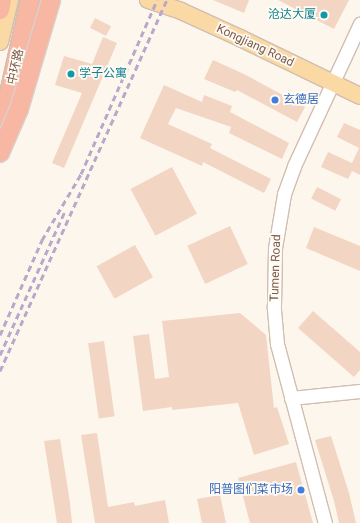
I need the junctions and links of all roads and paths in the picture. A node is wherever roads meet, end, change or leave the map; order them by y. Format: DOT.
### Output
graph roads {
  1 [pos="2,0"];
  2 [pos="10,0"];
  3 [pos="23,0"];
  4 [pos="30,0"];
  5 [pos="38,0"];
  6 [pos="51,0"];
  7 [pos="148,0"];
  8 [pos="0,10"];
  9 [pos="360,24"];
  10 [pos="0,42"];
  11 [pos="332,82"];
  12 [pos="360,96"];
  13 [pos="0,105"];
  14 [pos="0,134"];
  15 [pos="0,153"];
  16 [pos="0,165"];
  17 [pos="360,392"];
  18 [pos="291,398"];
  19 [pos="325,523"];
  1 -- 8 [label="highway"];
  2 -- 10 [label="main road"];
  3 -- 13 [label="main road"];
  4 -- 14 [label="highway, 中环路"];
  5 -- 16 [label="main road"];
  6 -- 15 [label="highway, bridge"];
  7 -- 11 [label="main road, Kongjiang Road"];
  9 -- 11 [label="street, Tumen Road"];
  11 -- 12 [label="main road, Kongjiang Road"];
  11 -- 18 [label="street, Tumen Road"];
  17 -- 18 [label="street"];
  18 -- 19 [label="street, Tumen Road"];
}
